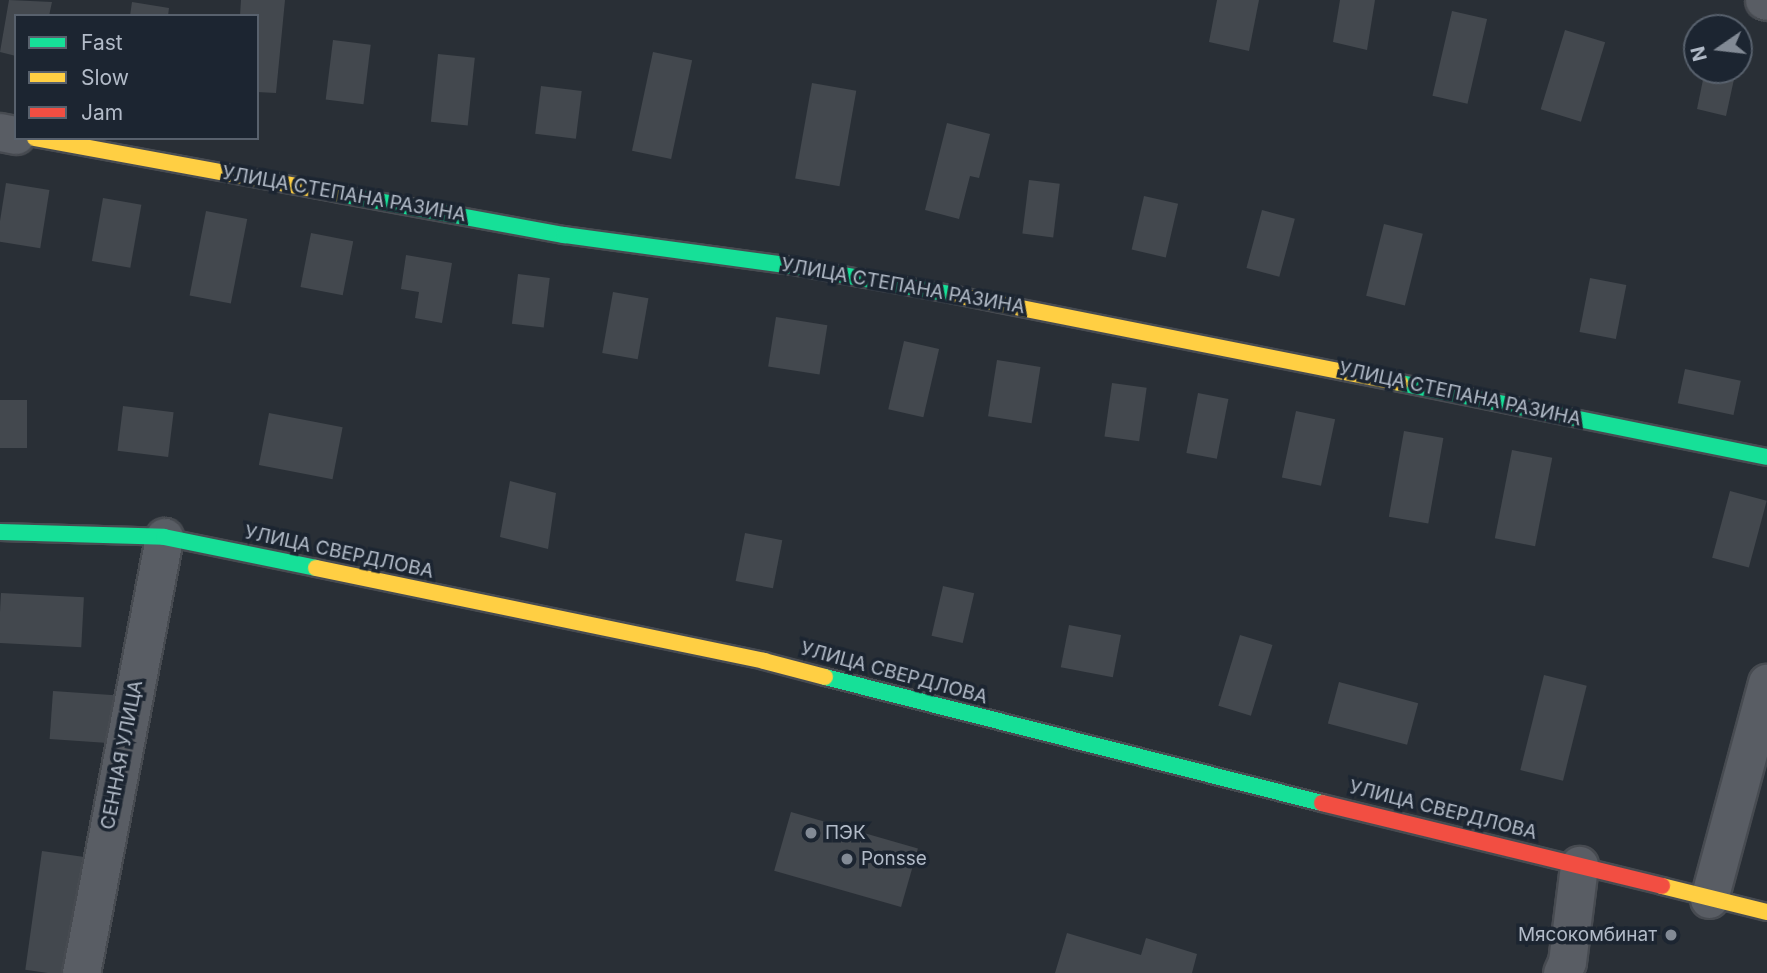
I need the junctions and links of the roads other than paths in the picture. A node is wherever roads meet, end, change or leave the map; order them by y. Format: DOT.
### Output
graph roads {
  1 [pos="46,140"];
  2 [pos="1767,457"];
  3 [pos="0,532"];
  4 [pos="164,537"];
  5 [pos="1767,682"];
  6 [pos="1579,865"];
  7 [pos="1709,899"];
  8 [pos="1767,912"];
  9 [pos="81,973"];
  10 [pos="1562,973"];
  1 -- 2 [label="main road, УЛИЦА СТЕПАНА РАЗИНА"];
  3 -- 4 [label="main road, УЛИЦА СВЕРДЛОВА"];
  4 -- 6 [label="main road, УЛИЦА СВЕРДЛОВА"];
  4 -- 9 [label="street, СЕННАЯ УЛИЦА"];
  5 -- 7 [label="street"];
  6 -- 7 [label="main road, УЛИЦА СВЕРДЛОВА"];
  6 -- 10 [label="street"];
  7 -- 8 [label="main road, УЛИЦА СВЕРДЛОВА"];
}
